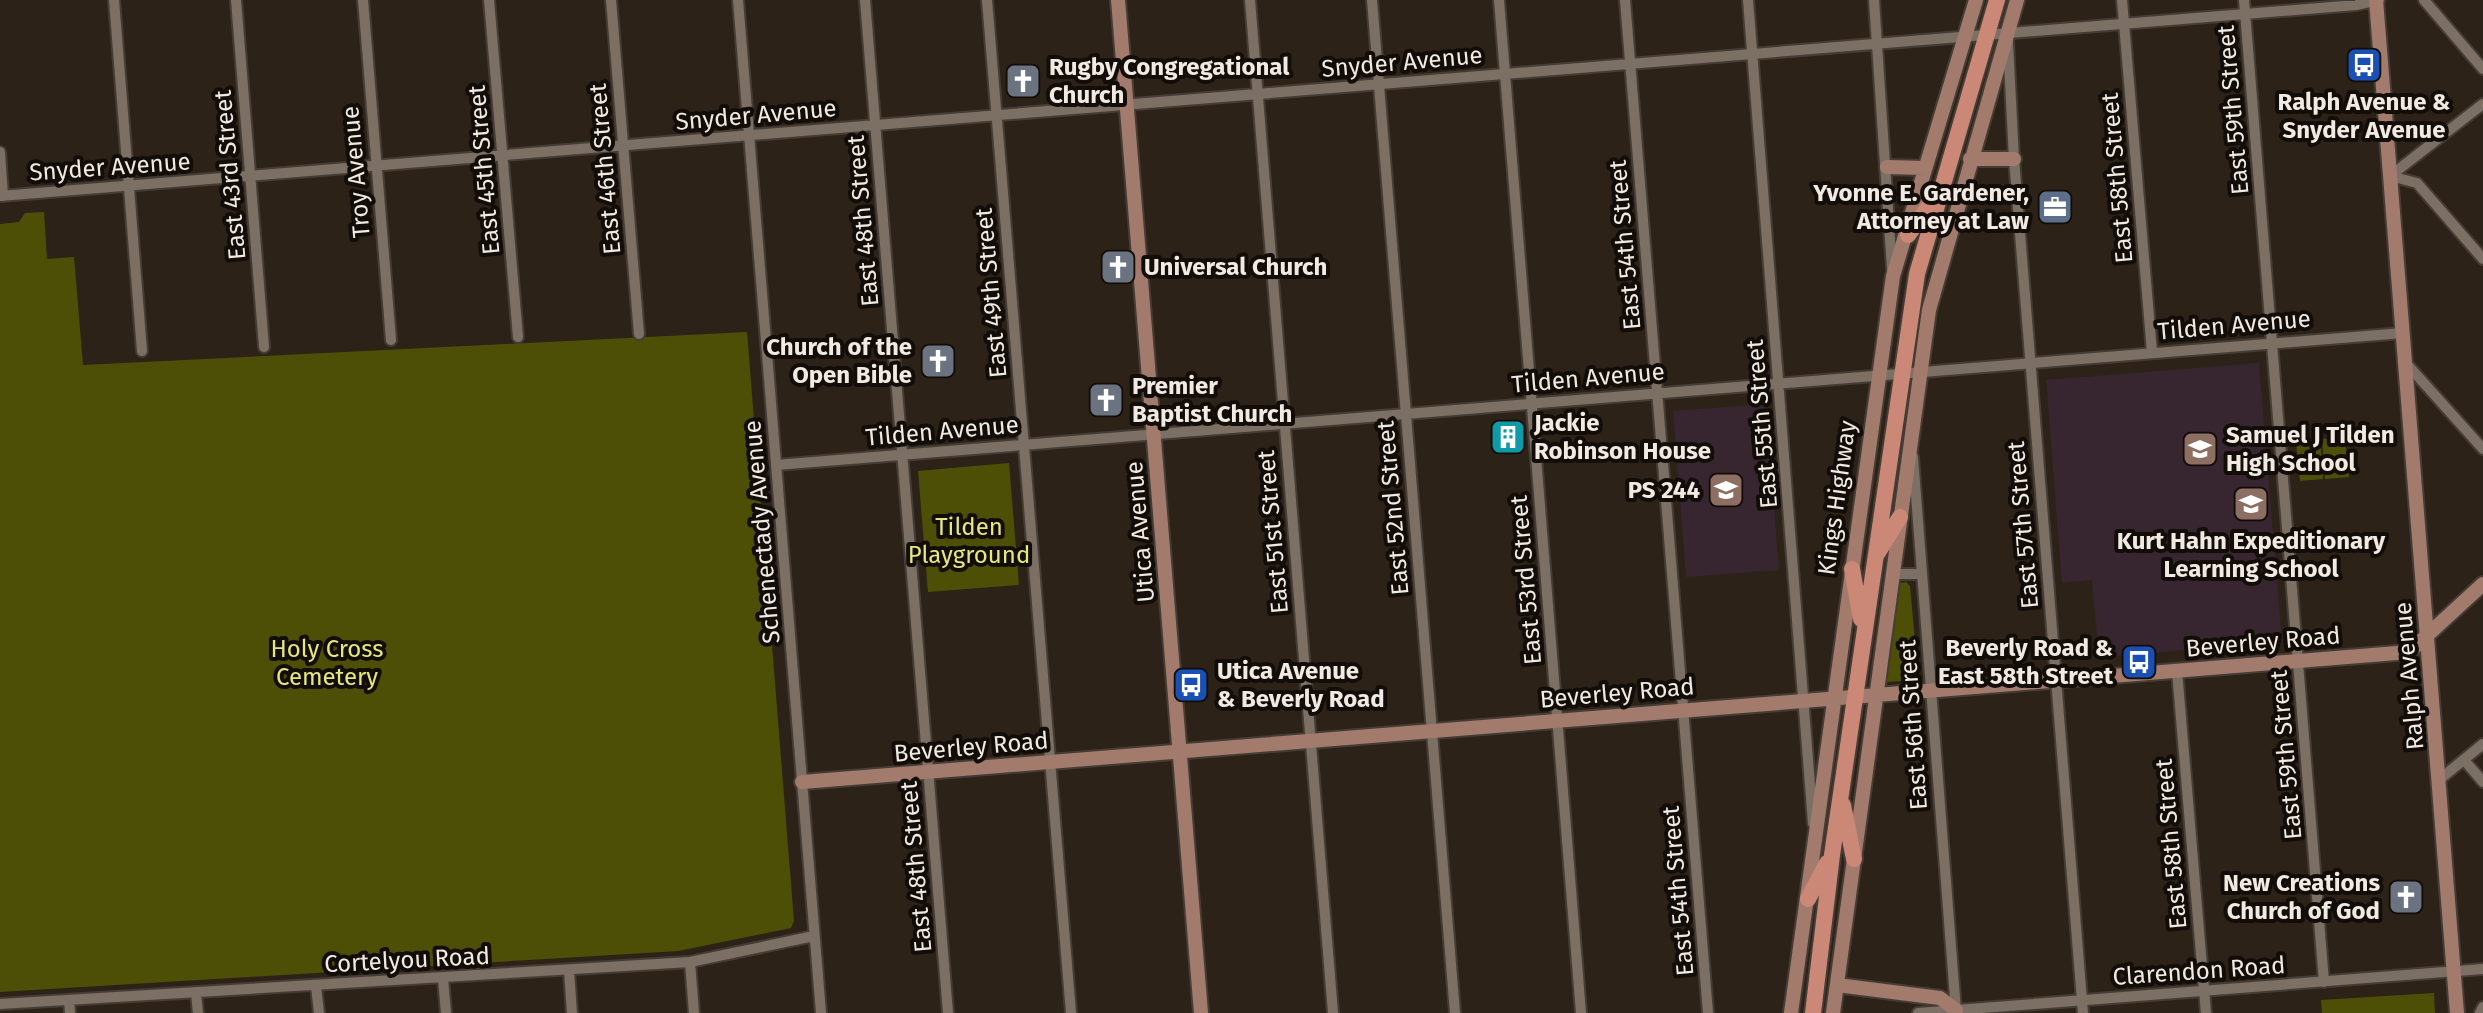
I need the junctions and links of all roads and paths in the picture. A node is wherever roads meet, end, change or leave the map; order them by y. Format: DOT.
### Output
graph roads {
  1 [pos="114,0"];
  2 [pos="236,0"];
  3 [pos="363,0"];
  4 [pos="489,0"];
  5 [pos="611,0"];
  6 [pos="738,0"];
  7 [pos="865,0"];
  8 [pos="987,0"];
  9 [pos="1118,0"];
  10 [pos="1250,0"];
  11 [pos="1372,0"];
  12 [pos="1499,0"];
  13 [pos="1625,0"];
  14 [pos="1748,0"];
  15 [pos="1874,0"];
  16 [pos="1976,0"];
  17 [pos="1997,0"];
  18 [pos="2017,0"];
  19 [pos="2122,0"];
  20 [pos="2244,0"];
  21 [pos="2378,0"];
  22 [pos="2424,0"];
  23 [pos="2245,14"];
  24 [pos="2124,24"];
  25 [pos="2007,33"];
  26 [pos="1986,35"];
  27 [pos="1965,37"];
  28 [pos="1878,43"];
  29 [pos="1752,54"];
  30 [pos="1631,64"];
  31 [pos="2483,69"];
  32 [pos="1505,74"];
  33 [pos="1379,84"];
  34 [pos="1257,94"];
  35 [pos="2483,104"];
  36 [pos="1127,105"];
  37 [pos="996,115"];
  38 [pos="875,125"];
  39 [pos="749,136"];
  40 [pos="623,145"];
  41 [pos="0,152"];
  42 [pos="503,157"];
  43 [pos="1970,159"];
  44 [pos="2014,159"];
  45 [pos="375,166"];
  46 [pos="1887,167"];
  47 [pos="1925,168"];
  48 [pos="250,176"];
  49 [pos="2390,176"];
  50 [pos="129,185"];
  51 [pos="1941,190"];
  52 [pos="2,196"];
  53 [pos="1908,235"];
  54 [pos="2483,259"];
  55 [pos="1893,276"];
  56 [pos="2403,333"];
  57 [pos="639,334"];
  58 [pos="518,337"];
  59 [pos="391,340"];
  60 [pos="2272,342"];
  61 [pos="264,347"];
  62 [pos="142,351"];
  63 [pos="2152,352"];
  64 [pos="2030,361"];
  65 [pos="2405,362"];
  66 [pos="1920,371"];
  67 [pos="1900,373"];
  68 [pos="1878,374"];
  69 [pos="1779,383"];
  70 [pos="1657,393"];
  71 [pos="1531,403"];
  72 [pos="1406,413"];
  73 [pos="1285,423"];
  74 [pos="1154,433"];
  75 [pos="1912,434"];
  76 [pos="1024,444"];
  77 [pos="2483,449"];
  78 [pos="903,454"];
  79 [pos="776,465"];
  80 [pos="1900,517"];
  81 [pos="1874,559"];
  82 [pos="1852,569"];
  83 [pos="1893,574"];
  84 [pos="1922,574"];
  85 [pos="2483,584"];
  86 [pos="1864,632"];
  87 [pos="2428,634"];
  88 [pos="2298,661"];
  89 [pos="2177,671"];
  90 [pos="2056,681"];
  91 [pos="1930,691"];
  92 [pos="1876,695"];
  93 [pos="1855,697"];
  94 [pos="1834,698"];
  95 [pos="1805,701"];
  96 [pos="1683,709"];
  97 [pos="1557,719"];
  98 [pos="1431,730"];
  99 [pos="1310,739"];
  100 [pos="2483,744"];
  101 [pos="1180,752"];
  102 [pos="2464,760"];
  103 [pos="1050,762"];
  104 [pos="928,772"];
  105 [pos="2440,779"];
  106 [pos="802,782"];
  107 [pos="2483,782"];
  108 [pos="1841,795"];
  109 [pos="1814,845"];
  110 [pos="1832,855"];
  111 [pos="1854,859"];
  112 [pos="1808,899"];
  113 [pos="814,936"];
  114 [pos="690,962"];
  115 [pos="2483,969"];
  116 [pos="569,971"];
  117 [pos="2455,972"];
  118 [pos="443,978"];
  119 [pos="2324,982"];
  120 [pos="1837,985"];
  121 [pos="316,986"];
  122 [pos="2204,991"];
  123 [pos="196,993"];
  124 [pos="69,1000"];
  125 [pos="2082,1000"];
  126 [pos="0,1004"];
  127 [pos="2483,1007"];
  128 [pos="1956,1012"];
  129 [pos="70,1013"];
  130 [pos="198,1013"];
  131 [pos="319,1013"];
  132 [pos="446,1013"];
  133 [pos="572,1013"];
  134 [pos="694,1013"];
  135 [pos="821,1013"];
  136 [pos="948,1013"];
  137 [pos="1071,1013"];
  138 [pos="1201,1013"];
  139 [pos="1333,1013"];
  140 [pos="1455,1013"];
  141 [pos="1581,1013"];
  142 [pos="1708,1013"];
  143 [pos="1791,1013"];
  144 [pos="1813,1013"];
  145 [pos="1833,1013"];
  146 [pos="1918,1013"];
  147 [pos="2083,1013"];
  148 [pos="2206,1013"];
  149 [pos="2457,1013"];
  150 [pos="2480,1013"];
  1 -- 50 [label="street"];
  2 -- 48 [label="street, East 43rd Street"];
  3 -- 45 [label="street, Troy Avenue"];
  4 -- 42 [label="street, East 45th Street"];
  5 -- 40 [label="street, East 46th Street"];
  6 -- 39 [label="street, Schenectady Avenue"];
  7 -- 38 [label="street, East 48th Street"];
  8 -- 37 [label="street, East 49th Street"];
  9 -- 36 [label="street, Utica Avenue"];
  10 -- 34 [label="street, East 51st Street"];
  11 -- 33 [label="street, East 52nd Street"];
  12 -- 32 [label="street, East 53rd Street"];
  13 -- 30 [label="street, East 54th Street"];
  14 -- 29 [label="street, East 55th Street"];
  15 -- 28 [label="street"];
  16 -- 27 [label="street, Kings Highway"];
  17 -- 26 [label="main road, Kings Highway"];
  18 -- 25 [label="street"];
  19 -- 24 [label="street, East 58th Street"];
  20 -- 23 [label="street, East 59th Street"];
  21 -- 23 [label="street, Snyder Avenue"];
  21 -- 49 [label="street, Ralph Avenue"];
  22 -- 31 [label="street"];
  23 -- 24 [label="street, Snyder Avenue"];
  23 -- 60 [label="street, East 59th Street"];
  24 -- 25 [label="street, Snyder Avenue"];
  24 -- 63 [label="street, East 58th Street"];
  25 -- 26 [label="street, Snyder Avenue"];
  25 -- 43 [label="street"];
  25 -- 44 [label="street, East 57th Street"];
  26 -- 27 [label="street, Snyder Avenue"];
  26 -- 51 [label="main road, Kings Highway"];
  27 -- 28 [label="street, Snyder Avenue"];
  27 -- 47 [label="street, Kings Highway"];
  28 -- 29 [label="street, Snyder Avenue"];
  28 -- 46 [label="street"];
  29 -- 30 [label="street, Snyder Avenue"];
  29 -- 69 [label="street, East 55th Street"];
  30 -- 32 [label="street, Snyder Avenue"];
  30 -- 70 [label="street, East 54th Street"];
  32 -- 33 [label="street, Snyder Avenue"];
  32 -- 71 [label="street, East 53rd Street"];
  33 -- 34 [label="street, Snyder Avenue"];
  33 -- 72 [label="street, East 52nd Street"];
  34 -- 36 [label="street, Snyder Avenue"];
  34 -- 73 [label="street, East 51st Street"];
  35 -- 49 [label="street"];
  36 -- 37 [label="street, Snyder Avenue"];
  36 -- 74 [label="street, Utica Avenue"];
  37 -- 38 [label="street, Snyder Avenue"];
  37 -- 76 [label="street, East 49th Street"];
  38 -- 39 [label="street, Snyder Avenue"];
  38 -- 78 [label="street, East 48th Street"];
  39 -- 40 [label="street, Snyder Avenue"];
  39 -- 79 [label="street, Schenectady Avenue"];
  40 -- 42 [label="street, Snyder Avenue"];
  40 -- 57 [label="street, East 46th Street"];
  41 -- 52 [label="street"];
  42 -- 45 [label="street, Snyder Avenue"];
  42 -- 58 [label="street, East 45th Street"];
  43 -- 44 [label="street"];
  43 -- 66 [label="street"];
  44 -- 64 [label="street, East 57th Street"];
  45 -- 48 [label="street, Snyder Avenue"];
  45 -- 59 [label="street, Troy Avenue"];
  46 -- 47 [label="street"];
  46 -- 55 [label="street"];
  47 -- 53 [label="street, Kings Highway"];
  48 -- 50 [label="street, Snyder Avenue"];
  48 -- 61 [label="street, East 43rd Street"];
  49 -- 54 [label="street"];
  49 -- 56 [label="street, Ralph Avenue"];
  50 -- 52 [label="street, Snyder Avenue"];
  50 -- 62 [label="street"];
  51 -- 53 [label="main road"];
  51 -- 67 [label="main road, Kings Highway"];
  53 -- 55 [label="street, Kings Highway"];
  55 -- 68 [label="street, Kings Highway"];
  56 -- 60 [label="street, Tilden Avenue"];
  56 -- 65 [label="street, Ralph Avenue"];
  60 -- 63 [label="street, Tilden Avenue"];
  60 -- 88 [label="street, East 59th Street"];
  63 -- 64 [label="street, Tilden Avenue"];
  64 -- 66 [label="street, Tilden Avenue"];
  64 -- 90 [label="street, East 57th Street"];
  65 -- 77 [label="street"];
  65 -- 87 [label="street, Ralph Avenue"];
  66 -- 67 [label="street, Tilden Avenue"];
  66 -- 75 [label="street"];
  67 -- 68 [label="street, Tilden Avenue"];
  67 -- 81 [label="main road, Kings Highway"];
  68 -- 69 [label="street, Tilden Avenue"];
  68 -- 82 [label="street, Kings Highway"];
  69 -- 70 [label="street, Tilden Avenue"];
  69 -- 95 [label="street, East 55th Street"];
  70 -- 71 [label="street, Tilden Avenue"];
  70 -- 96 [label="street, East 54th Street"];
  71 -- 72 [label="street, Tilden Avenue"];
  71 -- 97 [label="street, East 53rd Street"];
  72 -- 73 [label="street, Tilden Avenue"];
  72 -- 98 [label="street, East 52nd Street"];
  73 -- 74 [label="street, Tilden Avenue"];
  73 -- 99 [label="street, East 51st Street"];
  74 -- 76 [label="street, Tilden Avenue"];
  74 -- 101 [label="street, Utica Avenue"];
  75 -- 80 [label="street"];
  75 -- 84 [label="street, East 56th Street"];
  76 -- 78 [label="street, Tilden Avenue"];
  76 -- 103 [label="street, East 49th Street"];
  78 -- 79 [label="street, Tilden Avenue"];
  78 -- 104 [label="street, East 48th Street"];
  79 -- 106 [label="street, Schenectady Avenue"];
  80 -- 81 [label="main road"];
  80 -- 83 [label="street"];
  81 -- 86 [label="main road, Kings Highway"];
  82 -- 86 [label="main road"];
  82 -- 94 [label="street, Kings Highway"];
  83 -- 84 [label="street"];
  83 -- 92 [label="street"];
  84 -- 91 [label="street, East 56th Street"];
  85 -- 87 [label="street, Beverley Road"];
  86 -- 93 [label="main road, Kings Highway"];
  87 -- 88 [label="street, Beverley Road"];
  87 -- 105 [label="street, Ralph Avenue"];
  88 -- 89 [label="street, Beverley Road"];
  88 -- 119 [label="street, East 59th Street"];
  89 -- 90 [label="street, Beverley Road"];
  89 -- 122 [label="street, East 58th Street"];
  90 -- 91 [label="street, Beverley Road"];
  90 -- 125 [label="street, East 57th Street"];
  91 -- 92 [label="street, Beverley Road"];
  91 -- 128 [label="street, East 56th Street"];
  92 -- 93 [label="street, Beverley Road"];
  92 -- 111 [label="street"];
  93 -- 94 [label="street, Beverley Road"];
  93 -- 108 [label="main road, Kings Highway"];
  94 -- 95 [label="street, Beverley Road"];
  94 -- 109 [label="street, Kings Highway"];
  95 -- 96 [label="street, Beverley Road"];
  95 -- 109 [label="street, East 55th Street"];
  96 -- 97 [label="street, Beverley Road"];
  96 -- 142 [label="street, East 54th Street"];
  97 -- 98 [label="street, Beverley Road"];
  97 -- 141 [label="street, East 53rd Street"];
  98 -- 99 [label="street, Beverley Road"];
  98 -- 140 [label="street, East 52nd Street"];
  99 -- 101 [label="street, Beverley Road"];
  99 -- 139 [label="street, East 51st Street"];
  100 -- 102 [label="street"];
  101 -- 103 [label="street, Beverley Road"];
  101 -- 138 [label="street, Utica Avenue"];
  102 -- 105 [label="street"];
  102 -- 107 [label="street"];
  103 -- 104 [label="street, Beverley Road"];
  103 -- 137 [label="street, East 49th Street"];
  104 -- 106 [label="street, Beverley Road"];
  104 -- 136 [label="street, East 48th Street"];
  105 -- 117 [label="street, Ralph Avenue"];
  106 -- 113 [label="street, Schenectady Avenue"];
  108 -- 110 [label="main road, Kings Highway"];
  108 -- 111 [label="main road"];
  109 -- 112 [label="street, Kings Highway"];
  110 -- 112 [label="main road"];
  110 -- 144 [label="main road, Kings Highway"];
  111 -- 120 [label="street"];
  112 -- 143 [label="street, Kings Highway"];
  113 -- 114 [label="street, Cortelyou Road"];
  113 -- 135 [label="street, Schenectady Avenue"];
  114 -- 116 [label="street, Cortelyou Road"];
  114 -- 134 [label="street"];
  115 -- 117 [label="street, Clarendon Road"];
  116 -- 118 [label="street, Cortelyou Road"];
  116 -- 133 [label="street"];
  117 -- 119 [label="street, Clarendon Road"];
  117 -- 149 [label="street, Ralph Avenue"];
  118 -- 121 [label="street, Cortelyou Road"];
  118 -- 132 [label="street"];
  119 -- 122 [label="street, Clarendon Road"];
  120 -- 128 [label="street"];
  120 -- 145 [label="street"];
  121 -- 123 [label="street, Cortelyou Road"];
  121 -- 131 [label="street"];
  122 -- 125 [label="street, Clarendon Road"];
  122 -- 148 [label="street, East 58th Street"];
  123 -- 124 [label="street, Cortelyou Road"];
  123 -- 130 [label="street"];
  124 -- 126 [label="street, Cortelyou Road"];
  124 -- 129 [label="street"];
  125 -- 128 [label="street, Clarendon Road"];
  125 -- 147 [label="street, East 57th Street"];
  127 -- 150 [label="street"];
  128 -- 146 [label="street, Clarendon Road"];
}
